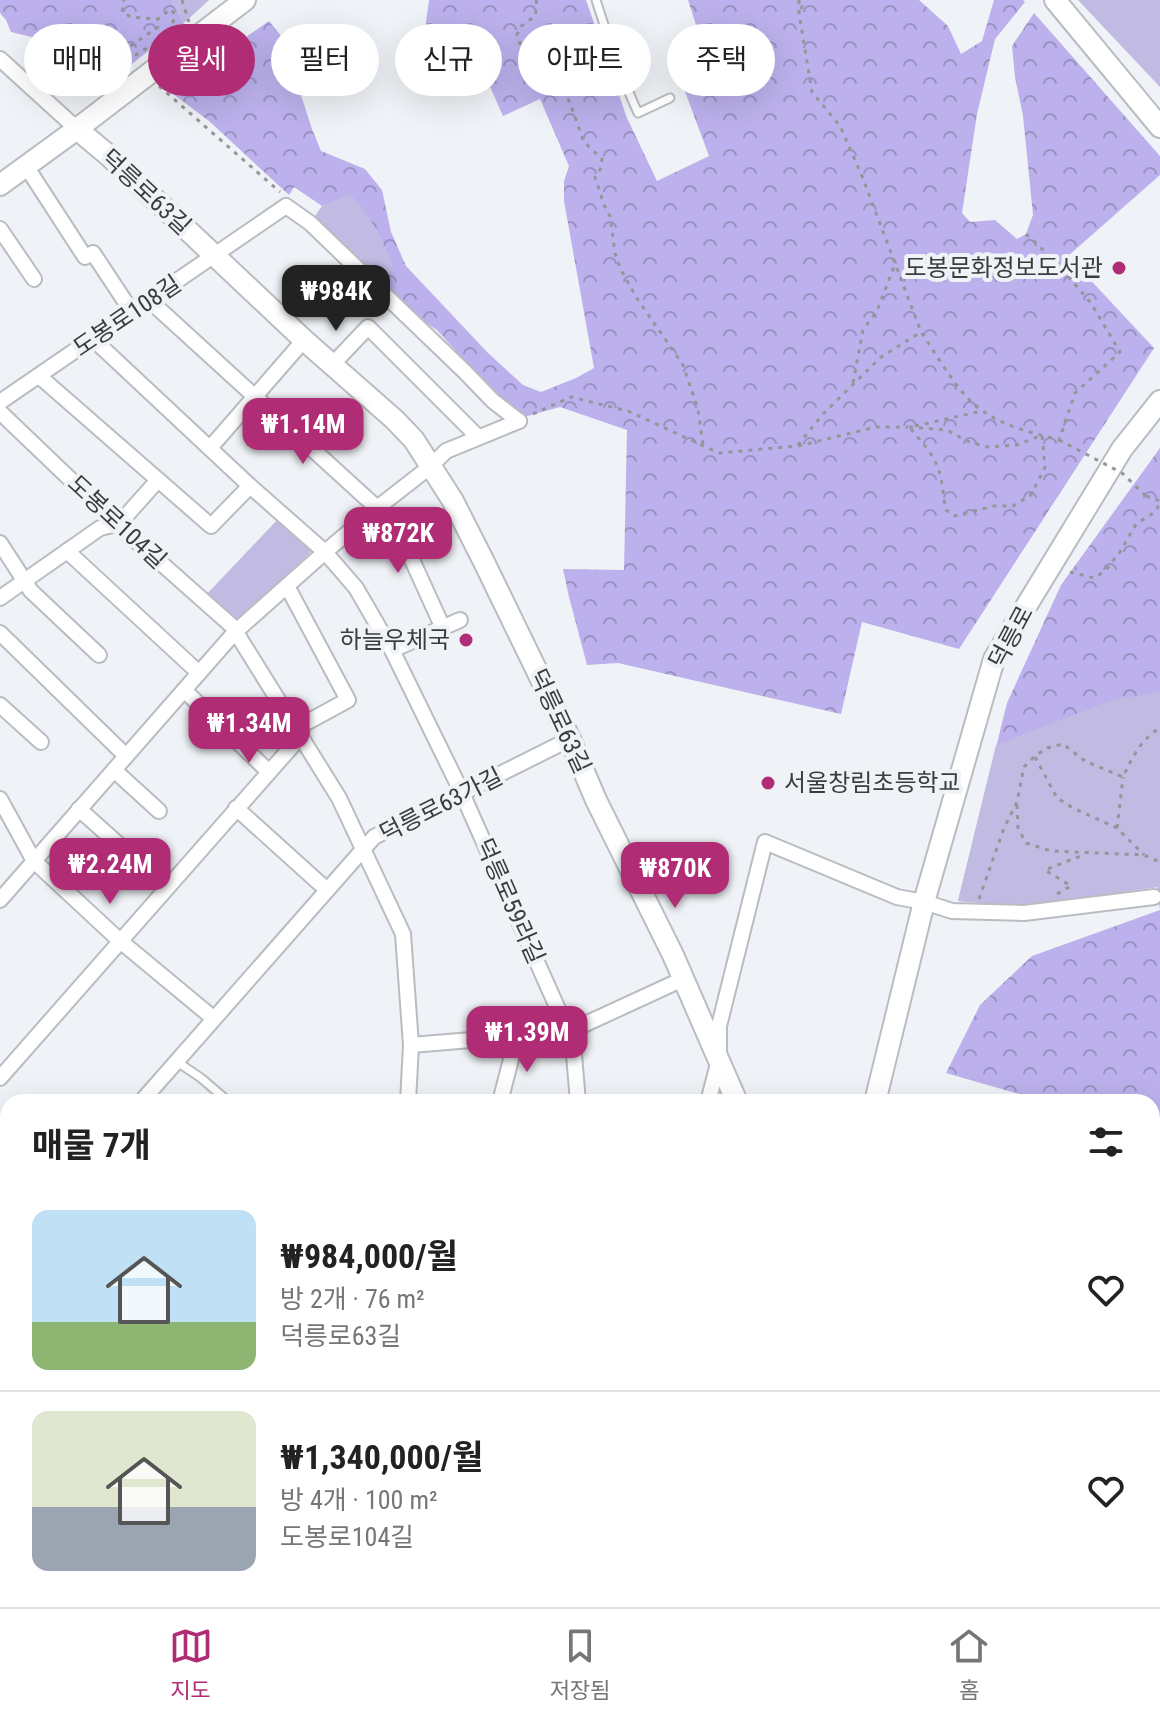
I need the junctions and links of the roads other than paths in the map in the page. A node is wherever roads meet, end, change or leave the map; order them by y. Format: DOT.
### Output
graph roads {
  1 [pos="245,0"];
  2 [pos="596,0"];
  3 [pos="1055,0"];
  4 [pos="0,59"];
  5 [pos="670,98"];
  6 [pos="1160,127"];
  7 [pos="77,129"];
  8 [pos="26,166"];
  9 [pos="0,185"];
  10 [pos="0,229"];
  11 [pos="214,256"];
  12 [pos="34,279"];
  13 [pos="149,300"];
  14 [pos="132,312"];
  15 [pos="93,339"];
  16 [pos="304,340"];
  17 [pos="332,365"];
  18 [pos="39,376"];
  19 [pos="254,397"];
  20 [pos="1160,401"];
  21 [pos="0,402"];
  22 [pos="0,412"];
  23 [pos="478,437"];
  24 [pos="210,448"];
  25 [pos="431,466"];
  26 [pos="158,480"];
  27 [pos="250,486"];
  28 [pos="377,508"];
  29 [pos="117,524"];
  30 [pos="0,543"];
  31 [pos="67,551"];
  32 [pos="325,552"];
  33 [pos="24,581"];
  34 [pos="287,586"];
  35 [pos="0,598"];
  36 [pos="460,620"];
  37 [pos="443,628"];
  38 [pos="235,632"];
  39 [pos="0,633"];
  40 [pos="392,650"];
  41 [pos="99,655"];
  42 [pos="199,673"];
  43 [pos="184,690"];
  44 [pos="0,705"];
  45 [pos="301,736"];
  46 [pos="570,739"];
  47 [pos="41,742"];
  48 [pos="126,756"];
  49 [pos="114,770"];
  50 [pos="269,772"];
  51 [pos="462,793"];
  52 [pos="0,799"];
  53 [pos="236,808"];
  54 [pos="79,809"];
  55 [pos="159,811"];
  56 [pos="5,821"];
  57 [pos="363,849"];
  58 [pos="34,861"];
  59 [pos="166,887"];
  60 [pos="327,890"];
  61 [pos="1154,897"];
  62 [pos="0,900"];
  63 [pos="924,902"];
  64 [pos="119,940"];
  65 [pos="683,979"];
  66 [pos="213,1018"];
  67 [pos="568,1032"];
  68 [pos="517,1036"];
  69 [pos="411,1045"];
  70 [pos="719,1060"];
  71 [pos="176,1061"];
  72 [pos="0,1078"];
  73 [pos="148,1094"];
  74 [pos="220,1094"];
  75 [pos="408,1094"];
  76 [pos="502,1094"];
  77 [pos="577,1094"];
  78 [pos="710,1094"];
  79 [pos="734,1094"];
  80 [pos="877,1094"];
  1 -- 7 [label="street"];
  2 -- 5 [label="lane"];
  3 -- 6 [label="street"];
  4 -- 7 [label="street"];
  7 -- 8 [label="street"];
  7 -- 11 [label="street, 덕릉로63길"];
  8 -- 9 [label="street"];
  8 -- 14 [label="street"];
  10 -- 12 [label="street"];
  11 -- 13 [label="street, 도봉로108길"];
  11 -- 16 [label="street, 덕릉로63길"];
  11 -- 23 [label="street"];
  13 -- 14 [label="street, 도봉로108길"];
  13 -- 19 [label="street"];
  14 -- 15 [label="street, 도봉로108길"];
  15 -- 18 [label="street, 도봉로108길"];
  15 -- 24 [label="street"];
  16 -- 17 [label="street, 덕릉로63길"];
  16 -- 19 [label="street"];
  17 -- 23 [label="street"];
  17 -- 25 [label="street, 덕릉로63길"];
  18 -- 21 [label="street, 도봉로108길"];
  18 -- 26 [label="street"];
  19 -- 24 [label="street"];
  19 -- 28 [label="street"];
  20 -- 63 [label="street, 덕릉로"];
  22 -- 29 [label="street, 도봉로104길"];
  23 -- 25 [label="street"];
  24 -- 27 [label="street"];
  25 -- 28 [label="street"];
  25 -- 46 [label="street, 덕릉로63길"];
  26 -- 27 [label="street"];
  26 -- 29 [label="street"];
  27 -- 32 [label="street"];
  28 -- 32 [label="street"];
  28 -- 37 [label="street"];
  29 -- 31 [label="street"];
  29 -- 38 [label="street, 도봉로104길"];
  30 -- 33 [label="street"];
  31 -- 33 [label="street"];
  31 -- 42 [label="street"];
  32 -- 34 [label="street"];
  32 -- 40 [label="street"];
  33 -- 35 [label="street"];
  33 -- 41 [label="street"];
  34 -- 38 [label="street"];
  34 -- 45 [label="street"];
  36 -- 37 [label="street"];
  37 -- 40 [label="street"];
  38 -- 42 [label="street"];
  38 -- 45 [label="street, 도봉로104길"];
  39 -- 48 [label="street"];
  40 -- 51 [label="street"];
  42 -- 43 [label="street"];
  43 -- 48 [label="street"];
  43 -- 50 [label="street"];
  44 -- 47 [label="street"];
  45 -- 50 [label="street"];
  45 -- 57 [label="street, 도봉로104길"];
  46 -- 51 [label="street, 덕릉로63가길"];
  46 -- 65 [label="street, 덕릉로63길"];
  48 -- 49 [label="street"];
  49 -- 54 [label="street"];
  49 -- 55 [label="street"];
  50 -- 53 [label="street"];
  51 -- 57 [label="street, 덕릉로63가길"];
  51 -- 67 [label="street, 덕릉로59라길"];
  52 -- 56 [label="street"];
  53 -- 59 [label="street"];
  53 -- 60 [label="street"];
  54 -- 58 [label="street"];
  54 -- 59 [label="street"];
  56 -- 58 [label="street"];
  57 -- 60 [label="street, 덕릉로63가길"];
  57 -- 69 [label="street, 도봉로104길"];
  58 -- 62 [label="street"];
  58 -- 64 [label="street"];
  59 -- 64 [label="street"];
  60 -- 66 [label="street, 덕릉로63가길"];
  61 -- 63 [label="street"];
  63 -- 70 [label="street, 덕릉로63길"];
  63 -- 80 [label="street, 덕릉로"];
  64 -- 66 [label="street"];
  64 -- 72 [label="street"];
  65 -- 67 [label="street"];
  65 -- 70 [label="street, 덕릉로63길"];
  66 -- 71 [label="street, 덕릉로63가길"];
  67 -- 68 [label="street"];
  67 -- 77 [label="street, 덕릉로59라길"];
  68 -- 69 [label="street"];
  68 -- 76 [label="street"];
  69 -- 75 [label="street, 도봉로104길"];
  70 -- 78 [label="street"];
  70 -- 79 [label="street, 덕릉로63길"];
  71 -- 73 [label="street, 덕릉로63가길"];
  71 -- 74 [label="lane"];
}
